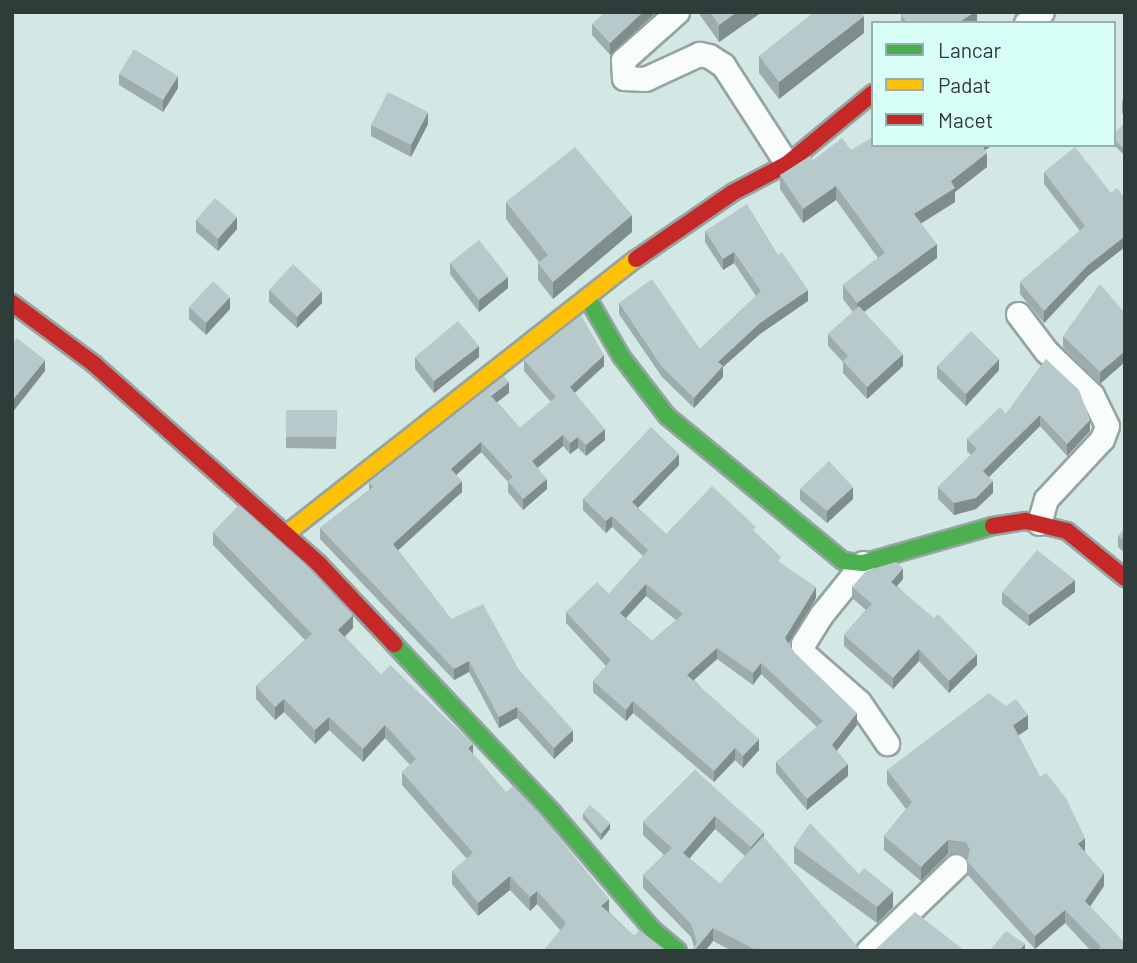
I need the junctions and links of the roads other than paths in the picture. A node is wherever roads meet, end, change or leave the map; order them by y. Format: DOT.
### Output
graph roads {
  1 [pos="677,12"];
  2 [pos="871,95"];
  3 [pos="787,164"];
  4 [pos="586,297"];
  5 [pos="12,303"];
  6 [pos="1018,314"];
  7 [pos="1039,523"];
  8 [pos="286,534"];
  9 [pos="863,564"];
  10 [pos="1125,578"];
  11 [pos="887,743"];
  12 [pos="956,866"];
  13 [pos="678,951"];
  14 [pos="868,951"];
  1 -- 3 [label="street"];
  2 -- 3 [label="street"];
  3 -- 4 [label="street"];
  4 -- 8 [label="street"];
  4 -- 9 [label="street"];
  5 -- 8 [label="street"];
  6 -- 7 [label="street"];
  7 -- 9 [label="street"];
  7 -- 10 [label="street"];
  8 -- 13 [label="street"];
  9 -- 11 [label="street"];
  12 -- 14 [label="street"];
}
